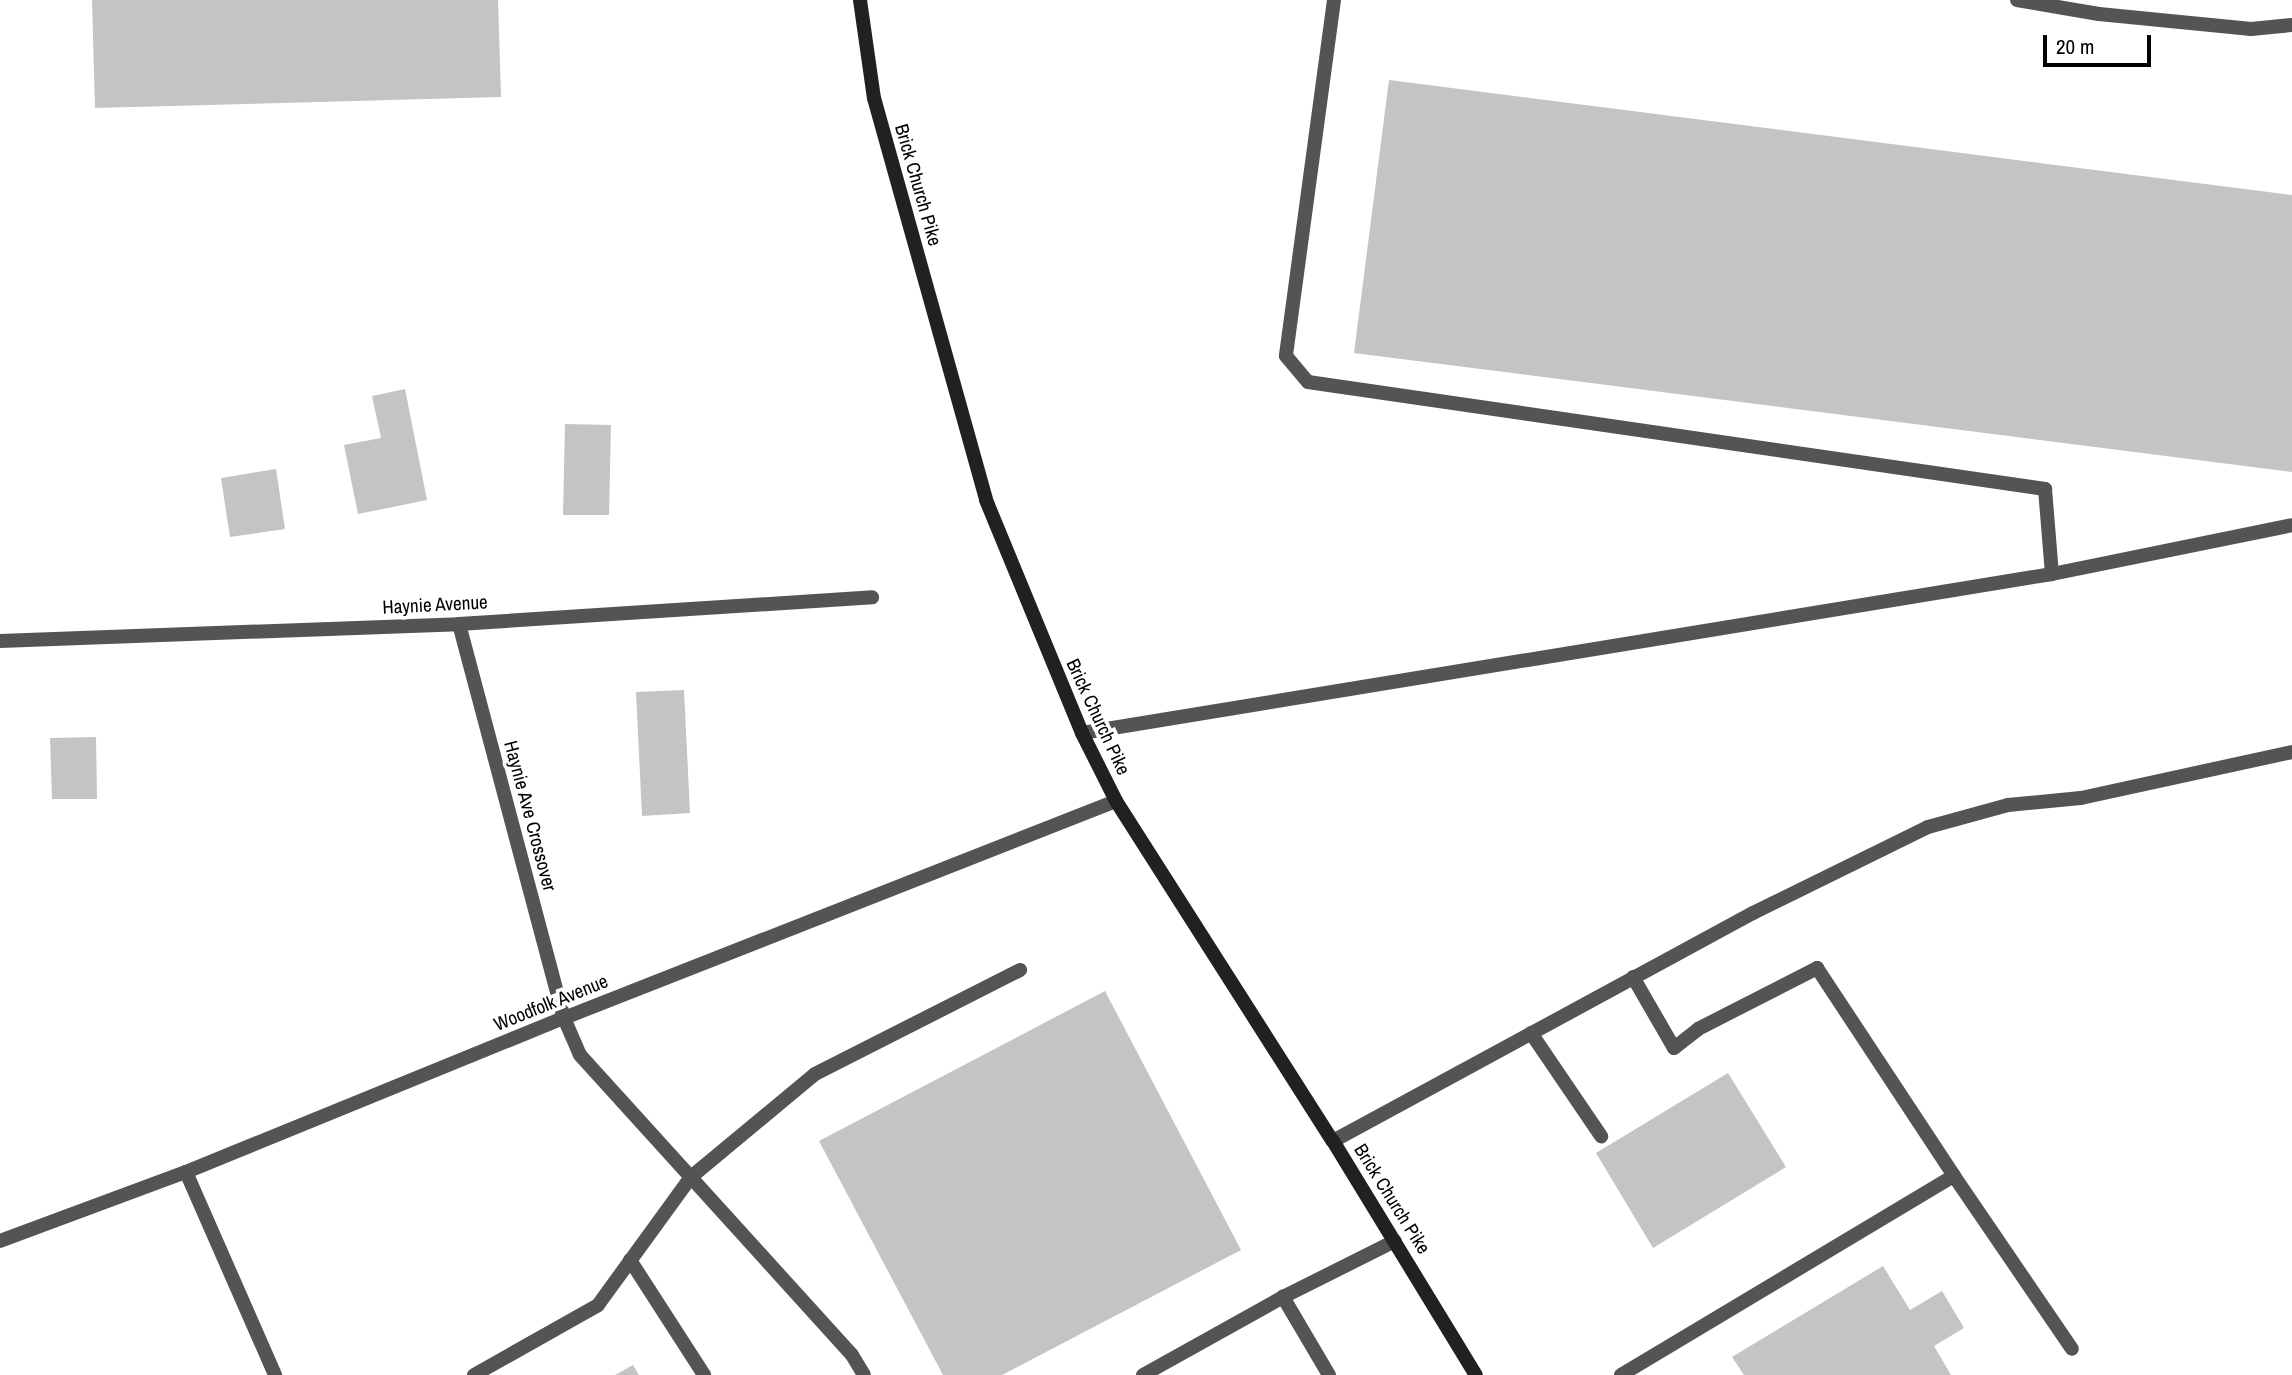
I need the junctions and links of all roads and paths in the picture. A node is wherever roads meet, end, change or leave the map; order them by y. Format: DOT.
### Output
graph roads {
  1 [pos="860,0"];
  2 [pos="1334,0"];
  3 [pos="2017,0"];
  4 [pos="2292,25"];
  5 [pos="2292,525"];
  6 [pos="2052,574"];
  7 [pos="872,597"];
  8 [pos="459,624"];
  9 [pos="0,641"];
  10 [pos="1082,733"];
  11 [pos="2292,752"];
  12 [pos="1116,801"];
  13 [pos="1020,970"];
  14 [pos="1633,977"];
  15 [pos="564,1018"];
  16 [pos="1531,1033"];
  17 [pos="1601,1136"];
  18 [pos="1333,1141"];
  19 [pos="186,1172"];
  20 [pos="1954,1176"];
  21 [pos="691,1177"];
  22 [pos="0,1241"];
  23 [pos="1395,1241"];
  24 [pos="630,1260"];
  25 [pos="1283,1297"];
  26 [pos="2072,1349"];
  27 [pos="275,1375"];
  28 [pos="474,1375"];
  29 [pos="704,1375"];
  30 [pos="864,1375"];
  31 [pos="1143,1375"];
  32 [pos="1329,1375"];
  33 [pos="1476,1375"];
  34 [pos="1621,1375"];
  1 -- 10 [label="main road, Brick Church Pike"];
  2 -- 6 [label="street"];
  3 -- 4 [label="street"];
  5 -- 6 [label="street"];
  6 -- 10 [label="street"];
  7 -- 8 [label="street, Haynie Avenue"];
  8 -- 9 [label="street, Haynie Avenue"];
  8 -- 15 [label="street, Haynie Ave Crossover"];
  10 -- 12 [label="main road, Brick Church Pike"];
  11 -- 14 [label="street"];
  12 -- 15 [label="street, Woodfolk Avenue"];
  12 -- 18 [label="main road, Brick Church Pike"];
  13 -- 21 [label="street"];
  14 -- 16 [label="street"];
  14 -- 20 [label="street"];
  15 -- 19 [label="street, Woodfolk Avenue"];
  15 -- 21 [label="street, Haynie Ave Crossover"];
  16 -- 17 [label="street"];
  16 -- 18 [label="street"];
  18 -- 23 [label="main road, Brick Church Pike"];
  19 -- 22 [label="street, Woodfolk Avenue"];
  19 -- 27 [label="street"];
  20 -- 26 [label="street"];
  20 -- 34 [label="street"];
  21 -- 24 [label="street"];
  21 -- 30 [label="street, Haynie Ave Crossover"];
  23 -- 25 [label="street"];
  23 -- 33 [label="main road, Brick Church Pike"];
  24 -- 28 [label="street"];
  24 -- 29 [label="street"];
  25 -- 31 [label="street"];
  25 -- 32 [label="street"];
}
